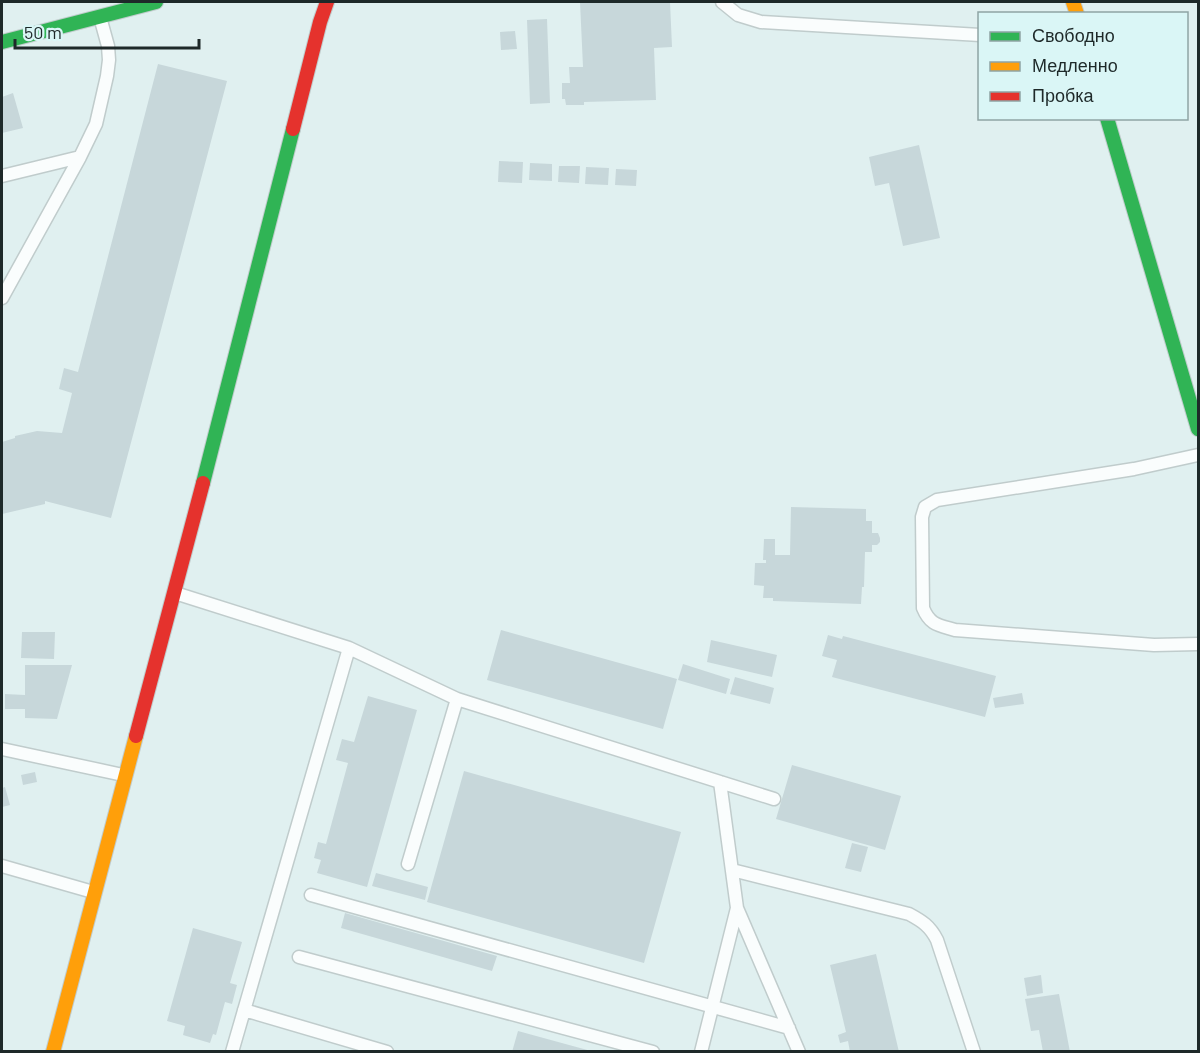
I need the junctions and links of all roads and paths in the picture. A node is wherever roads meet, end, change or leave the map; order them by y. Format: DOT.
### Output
graph roads {
  1 [pos="156,2"];
  2 [pos="327,2"];
  3 [pos="722,2"];
  4 [pos="100,16"];
  5 [pos="978,35"];
  6 [pos="2,42"];
  7 [pos="1108,120"];
  8 [pos="80,157"];
  9 [pos="2,176"];
  10 [pos="2,298"];
  11 [pos="1198,429"];
  12 [pos="1198,455"];
  13 [pos="174,592"];
  14 [pos="1198,644"];
  15 [pos="349,648"];
  16 [pos="457,699"];
  17 [pos="2,749"];
  18 [pos="126,776"];
  19 [pos="720,782"];
  20 [pos="774,799"];
  21 [pos="408,864"];
  22 [pos="2,867"];
  23 [pos="732,870"];
  24 [pos="95,892"];
  25 [pos="311,895"];
  26 [pos="737,908"];
  27 [pos="300,957"];
  28 [pos="712,1007"];
  29 [pos="244,1010"];
  30 [pos="789,1028"];
  31 [pos="53,1052"];
  32 [pos="232,1052"];
  33 [pos="387,1052"];
  34 [pos="653,1052"];
  35 [pos="701,1052"];
  36 [pos="799,1052"];
  37 [pos="974,1052"];
  1 -- 4 [label="street"];
  2 -- 13 [label="street"];
  3 -- 5 [label="lane"];
  4 -- 6 [label="street"];
  4 -- 8 [label="lane"];
  7 -- 11 [label="street"];
  8 -- 9 [label="lane"];
  8 -- 10 [label="lane"];
  12 -- 14 [label="lane"];
  13 -- 15 [label="lane"];
  13 -- 18 [label="street"];
  15 -- 16 [label="lane"];
  15 -- 29 [label="lane"];
  16 -- 19 [label="lane"];
  16 -- 21 [label="lane"];
  17 -- 18 [label="lane"];
  18 -- 24 [label="street"];
  19 -- 20 [label="lane"];
  19 -- 23 [label="lane"];
  22 -- 24 [label="lane"];
  23 -- 26 [label="lane"];
  23 -- 37 [label="lane"];
  24 -- 31 [label="street"];
  25 -- 28 [label="lane"];
  26 -- 28 [label="lane"];
  26 -- 30 [label="lane"];
  27 -- 34 [label="lane"];
  28 -- 30 [label="lane"];
  28 -- 35 [label="lane"];
  29 -- 32 [label="lane"];
  29 -- 33 [label="lane"];
  30 -- 36 [label="lane"];
}
